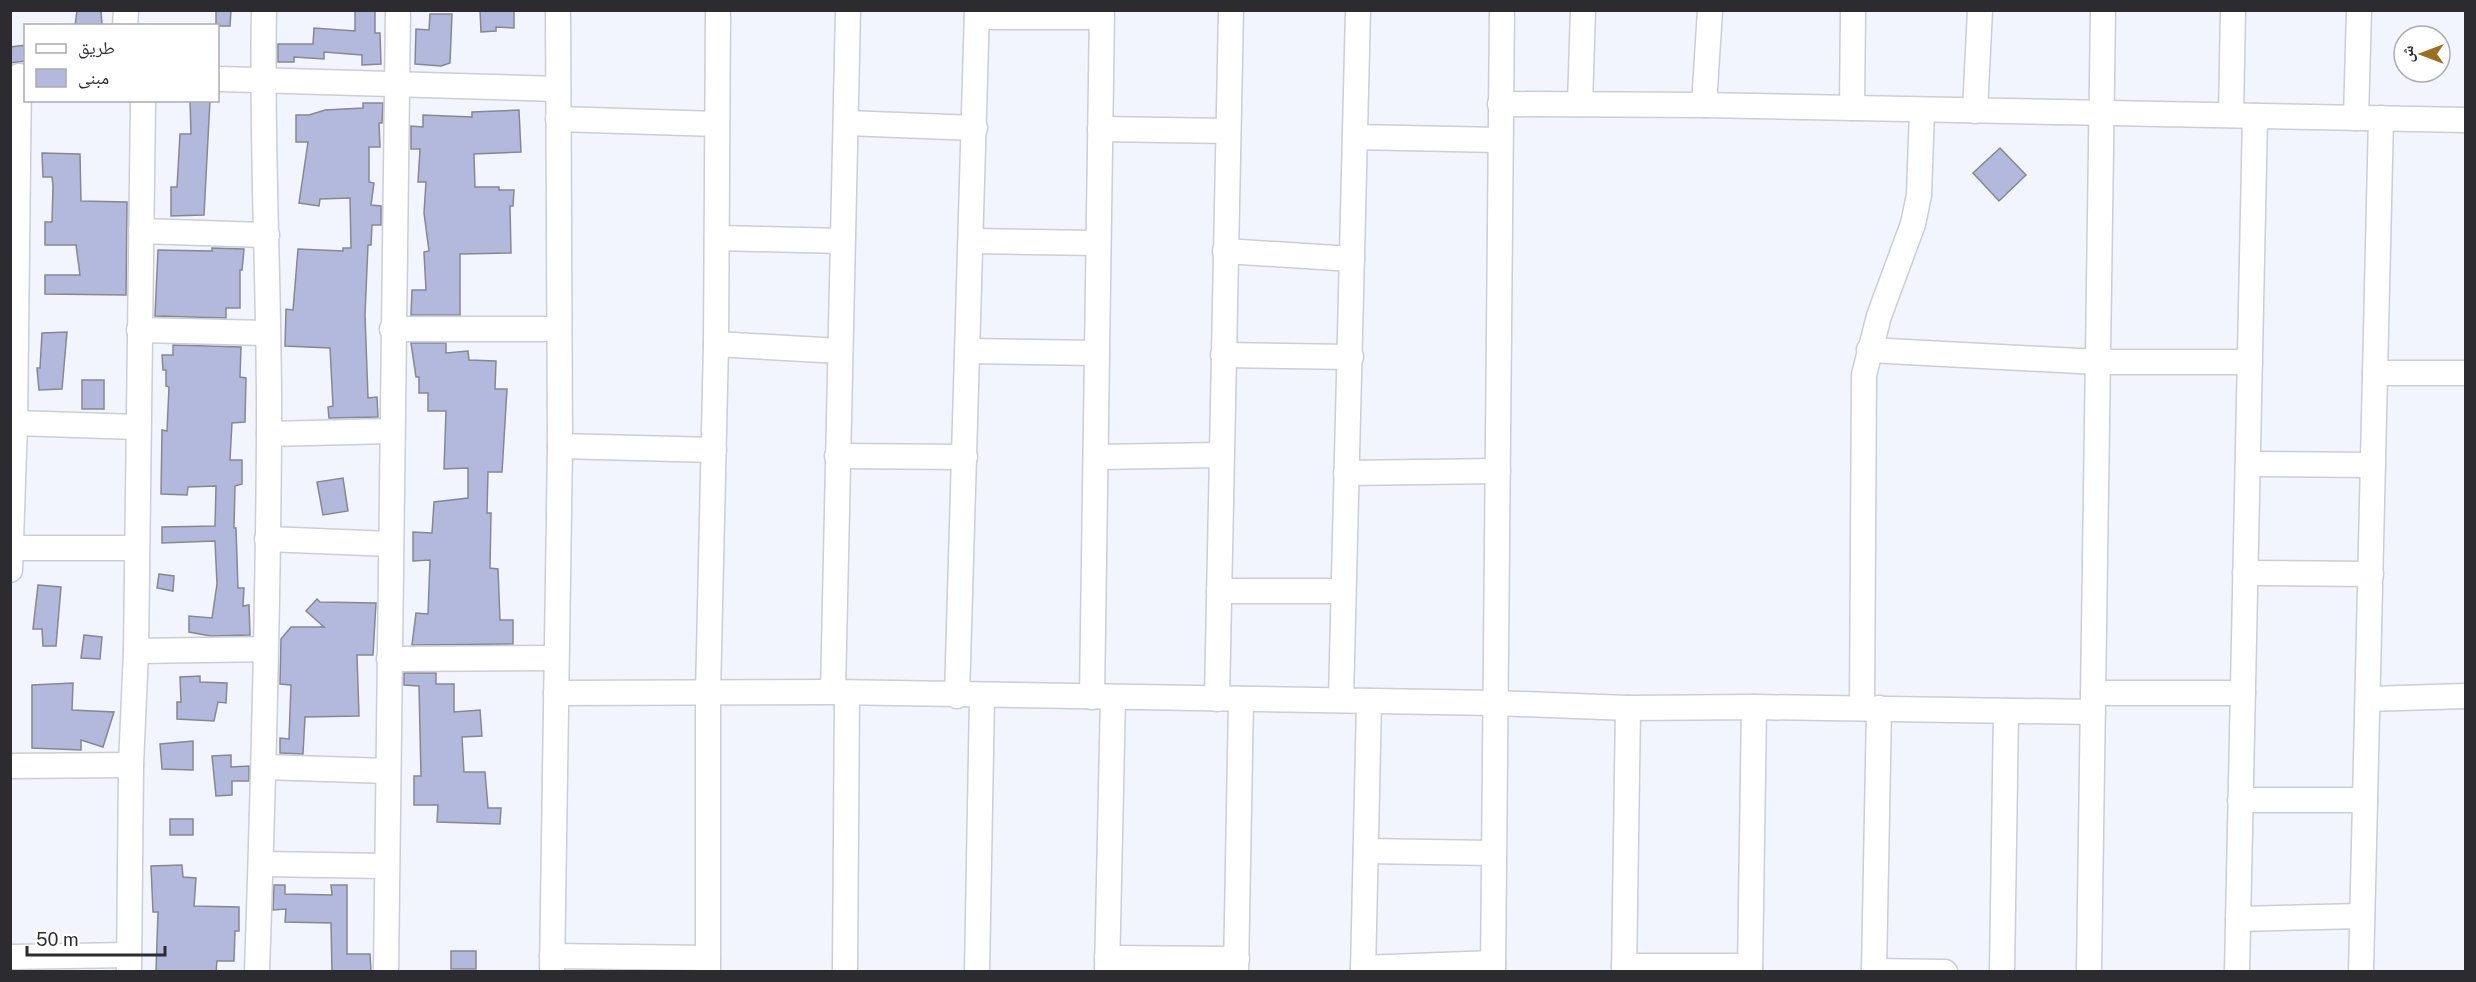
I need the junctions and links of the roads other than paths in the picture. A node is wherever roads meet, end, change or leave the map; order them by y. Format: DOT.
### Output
graph roads {
  1 [pos="264,10"];
  2 [pos="398,10"];
  3 [pos="558,10"];
  4 [pos="718,10"];
  5 [pos="848,10"];
  6 [pos="1231,10"];
  7 [pos="1358,10"];
  8 [pos="1502,10"];
  9 [pos="1583,10"];
  10 [pos="1710,10"];
  11 [pos="1854,10"];
  12 [pos="1980,10"];
  13 [pos="2103,10"];
  14 [pos="2233,10"];
  15 [pos="2359,10"];
  16 [pos="977,14"];
  17 [pos="1101,14"];
  18 [pos="18,76"];
  19 [pos="219,79"];
  20 [pos="262,80"];
  21 [pos="399,86"];
  22 [pos="558,89"];
  23 [pos="143,102"];
  24 [pos="1500,104"];
  25 [pos="1580,104"];
  26 [pos="1704,105"];
  27 [pos="1852,108"];
  28 [pos="1922,110"];
  29 [pos="1975,111"];
  30 [pos="2101,113"];
  31 [pos="2231,116"];
  32 [pos="2255,116"];
  33 [pos="2356,118"];
  34 [pos="2381,118"];
  35 [pos="558,119"];
  36 [pos="2466,120"];
  37 [pos="846,123"];
  38 [pos="717,124"];
  39 [pos="975,128"];
  40 [pos="1100,129"];
  41 [pos="1228,131"];
  42 [pos="1355,137"];
  43 [pos="1499,140"];
  44 [pos="141,231"];
  45 [pos="267,235"];
  46 [pos="717,238"];
  47 [pos="842,241"];
  48 [pos="972,241"];
  49 [pos="1096,243"];
  50 [pos="1225,251"];
  51 [pos="1352,259"];
  52 [pos="13,320"];
  53 [pos="392,329"];
  54 [pos="559,329"];
  55 [pos="140,330"];
  56 [pos="267,333"];
  57 [pos="716,344"];
  58 [pos="1869,350"];
  59 [pos="839,351"];
  60 [pos="968,351"];
  61 [pos="1096,353"];
  62 [pos="1223,355"];
  63 [pos="1351,357"];
  64 [pos="2098,362"];
  65 [pos="2250,362"];
  66 [pos="2375,373"];
  67 [pos="2466,373"];
  68 [pos="15,423"];
  69 [pos="138,427"];
  70 [pos="391,431"];
  71 [pos="269,434"];
  72 [pos="560,446"];
  73 [pos="714,450"];
  74 [pos="1220,455"];
  75 [pos="837,456"];
  76 [pos="965,457"];
  77 [pos="1096,457"];
  78 [pos="2248,464"];
  79 [pos="2373,465"];
  80 [pos="1498,471"];
  81 [pos="1346,473"];
  82 [pos="267,539"];
  83 [pos="391,544"];
  84 [pos="11,548"];
  85 [pos="136,548"];
  86 [pos="10,570"];
  87 [pos="2245,573"];
  88 [pos="2371,574"];
  89 [pos="1219,591"];
  90 [pos="1342,591"];
  91 [pos="266,649"];
  92 [pos="136,651"];
  93 [pos="556,658"];
  94 [pos="389,659"];
  95 [pos="556,693"];
  96 [pos="840,693"];
  97 [pos="2243,693"];
  98 [pos="708,694"];
  99 [pos="957,696"];
  100 [pos="982,696"];
  101 [pos="2466,696"];
  102 [pos="1102,697"];
  103 [pos="1217,699"];
  104 [pos="1241,699"];
  105 [pos="2368,699"];
  106 [pos="1341,700"];
  107 [pos="1368,701"];
  108 [pos="1496,703"];
  109 [pos="2093,703"];
  110 [pos="1754,707"];
  111 [pos="1628,708"];
  112 [pos="1870,708"];
  113 [pos="2006,711"];
  114 [pos="10,765"];
  115 [pos="131,765"];
  116 [pos="264,767"];
  117 [pos="388,771"];
  118 [pos="2240,800"];
  119 [pos="2365,800"];
  120 [pos="1366,851"];
  121 [pos="1493,853"];
  122 [pos="261,864"];
  123 [pos="386,866"];
  124 [pos="2362,916"];
  125 [pos="2238,919"];
  126 [pos="10,957"];
  127 [pos="129,963"];
  128 [pos="552,964"];
  129 [pos="708,965"];
  130 [pos="1107,965"];
  131 [pos="1237,965"];
  132 [pos="1493,968"];
  133 [pos="1624,969"];
  134 [pos="1750,969"];
  135 [pos="1363,970"];
  136 [pos="1874,971"];
  137 [pos="257,972"];
  138 [pos="386,972"];
  139 [pos="845,972"];
  140 [pos="977,972"];
  141 [pos="1945,972"];
  142 [pos="2002,972"];
  143 [pos="2089,972"];
  144 [pos="2236,972"];
  145 [pos="2361,972"];
  1 -- 20 [label="street"];
  2 -- 21 [label="street"];
  3 -- 22 [label="street"];
  4 -- 38 [label="street"];
  5 -- 37 [label="street"];
  6 -- 41 [label="street"];
  7 -- 42 [label="street"];
  8 -- 24 [label="street"];
  9 -- 25 [label="street"];
  10 -- 26 [label="street"];
  11 -- 27 [label="street"];
  12 -- 29 [label="street"];
  13 -- 30 [label="street"];
  14 -- 31 [label="street"];
  15 -- 33 [label="street"];
  16 -- 17 [label="street"];
  16 -- 39 [label="street"];
  17 -- 40 [label="street"];
  18 -- 52 [label="street"];
  19 -- 20 [label="street"];
  20 -- 21 [label="street"];
  20 -- 45 [label="street"];
  21 -- 22 [label="street"];
  21 -- 53 [label="street"];
  22 -- 35 [label="street"];
  23 -- 44 [label="street"];
  24 -- 25 [label="street"];
  24 -- 43 [label="street"];
  25 -- 26 [label="street"];
  26 -- 27 [label="street"];
  27 -- 28 [label="street"];
  28 -- 29 [label="street"];
  28 -- 58 [label="street"];
  29 -- 30 [label="street"];
  30 -- 31 [label="street"];
  30 -- 64 [label="street"];
  31 -- 32 [label="street"];
  32 -- 33 [label="street"];
  32 -- 65 [label="street"];
  33 -- 34 [label="street"];
  34 -- 36 [label="street"];
  34 -- 66 [label="street"];
  35 -- 38 [label="street"];
  35 -- 54 [label="street"];
  37 -- 39 [label="street"];
  37 -- 47 [label="street"];
  38 -- 46 [label="street"];
  39 -- 48 [label="street"];
  40 -- 41 [label="street"];
  40 -- 49 [label="street"];
  41 -- 50 [label="street"];
  42 -- 43 [label="street"];
  42 -- 51 [label="street"];
  43 -- 80 [label="street"];
  44 -- 45 [label="street"];
  44 -- 55 [label="street"];
  45 -- 56 [label="street"];
  46 -- 47 [label="street"];
  46 -- 57 [label="street"];
  47 -- 59 [label="street"];
  48 -- 49 [label="street"];
  48 -- 60 [label="street"];
  49 -- 61 [label="street"];
  50 -- 51 [label="street"];
  50 -- 62 [label="street"];
  51 -- 63 [label="street"];
  52 -- 68 [label="street"];
  53 -- 54 [label="street"];
  53 -- 70 [label="street"];
  54 -- 72 [label="street"];
  55 -- 56 [label="street"];
  55 -- 69 [label="street"];
  56 -- 71 [label="street"];
  57 -- 59 [label="street"];
  57 -- 73 [label="street"];
  58 -- 64 [label="street"];
  58 -- 112 [label="street"];
  59 -- 75 [label="street"];
  60 -- 61 [label="street"];
  60 -- 76 [label="street"];
  61 -- 77 [label="street"];
  62 -- 63 [label="street"];
  62 -- 74 [label="street"];
  63 -- 81 [label="street"];
  64 -- 65 [label="street"];
  64 -- 109 [label="street"];
  65 -- 78 [label="street"];
  66 -- 67 [label="street"];
  66 -- 79 [label="street"];
  68 -- 69 [label="street"];
  68 -- 84 [label="street"];
  69 -- 85 [label="street"];
  70 -- 71 [label="street"];
  70 -- 83 [label="street"];
  71 -- 82 [label="street"];
  72 -- 73 [label="street"];
  72 -- 93 [label="street"];
  73 -- 98 [label="street"];
  74 -- 77 [label="street"];
  74 -- 89 [label="street"];
  75 -- 76 [label="street"];
  75 -- 96 [label="street"];
  76 -- 99 [label="street"];
  77 -- 102 [label="street"];
  78 -- 79 [label="street"];
  78 -- 87 [label="street"];
  79 -- 88 [label="street"];
  80 -- 81 [label="street"];
  80 -- 108 [label="street"];
  81 -- 90 [label="street"];
  82 -- 83 [label="street"];
  82 -- 91 [label="street"];
  83 -- 94 [label="street"];
  84 -- 85 [label="street"];
  84 -- 86 [label="street"];
  85 -- 92 [label="street"];
  87 -- 88 [label="street"];
  87 -- 97 [label="street"];
  88 -- 105 [label="street"];
  89 -- 90 [label="street"];
  89 -- 103 [label="street"];
  90 -- 106 [label="street"];
  91 -- 92 [label="street"];
  91 -- 116 [label="street"];
  92 -- 115 [label="street"];
  93 -- 94 [label="street"];
  93 -- 95 [label="street"];
  94 -- 117 [label="street"];
  95 -- 98 [label="street"];
  95 -- 128 [label="street"];
  96 -- 98 [label="street"];
  96 -- 99 [label="street"];
  96 -- 139 [label="street"];
  97 -- 109 [label="street"];
  97 -- 118 [label="street"];
  98 -- 129 [label="street"];
  99 -- 100 [label="street"];
  100 -- 102 [label="street"];
  100 -- 140 [label="street"];
  101 -- 105 [label="street"];
  102 -- 103 [label="street"];
  102 -- 130 [label="street"];
  103 -- 104 [label="street"];
  104 -- 106 [label="street"];
  104 -- 131 [label="street"];
  105 -- 119 [label="street"];
  106 -- 107 [label="street"];
  107 -- 108 [label="street"];
  107 -- 120 [label="street"];
  108 -- 111 [label="street"];
  108 -- 121 [label="street"];
  109 -- 113 [label="street"];
  109 -- 143 [label="street"];
  110 -- 111 [label="street"];
  110 -- 112 [label="street"];
  110 -- 134 [label="street"];
  111 -- 133 [label="street"];
  112 -- 113 [label="street"];
  112 -- 136 [label="street"];
  113 -- 142 [label="street"];
  114 -- 115 [label="street"];
  115 -- 127 [label="street"];
  116 -- 117 [label="street"];
  116 -- 122 [label="street"];
  117 -- 123 [label="street"];
  118 -- 119 [label="street"];
  118 -- 125 [label="street"];
  119 -- 124 [label="street"];
  120 -- 121 [label="street"];
  120 -- 135 [label="street"];
  121 -- 132 [label="street"];
  122 -- 123 [label="street"];
  122 -- 137 [label="street"];
  123 -- 138 [label="street"];
  124 -- 125 [label="street"];
  124 -- 145 [label="street"];
  125 -- 144 [label="street"];
  126 -- 127 [label="street"];
  128 -- 129 [label="street"];
  130 -- 131 [label="street"];
  132 -- 135 [label="street"];
  133 -- 134 [label="street"];
  136 -- 141 [label="street"];
}
